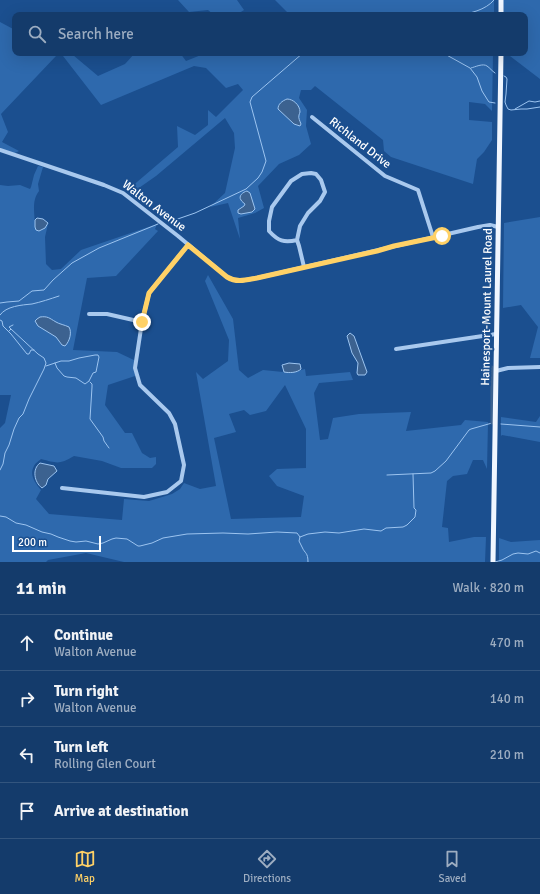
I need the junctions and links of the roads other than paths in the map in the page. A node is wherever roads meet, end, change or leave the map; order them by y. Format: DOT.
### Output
graph roads {
  1 [pos="501,0"];
  2 [pos="501,12"];
  3 [pos="501,56"];
  4 [pos="312,118"];
  5 [pos="0,150"];
  6 [pos="498,227"];
  7 [pos="433,237"];
  8 [pos="297,240"];
  9 [pos="188,245"];
  10 [pos="304,267"];
  11 [pos="89,314"];
  12 [pos="142,322"];
  13 [pos="496,334"];
  14 [pos="396,349"];
  15 [pos="540,367"];
  16 [pos="496,371"];
  17 [pos="62,488"];
  18 [pos="493,561"];
  1 -- 2 [label="main road"];
  3 -- 6 [label="main road, Hainesport-Mount Laurel Road"];
  4 -- 7 [label="street, Richland Drive"];
  5 -- 9 [label="street, Walton Avenue"];
  6 -- 7 [label="street, Walton Avenue"];
  6 -- 13 [label="main road, Hainesport-Mount Laurel Road"];
  7 -- 10 [label="street, Walton Avenue"];
  8 -- 8 [label="street"];
  8 -- 10 [label="street"];
  9 -- 10 [label="street, Walton Avenue"];
  9 -- 12 [label="street"];
  11 -- 12 [label="street"];
  12 -- 17 [label="street"];
  13 -- 14 [label="street"];
  13 -- 16 [label="main road, Hainesport-Mount Laurel Road"];
  15 -- 16 [label="street"];
  16 -- 18 [label="main road, Hainesport-Mount Laurel Road"];
}
